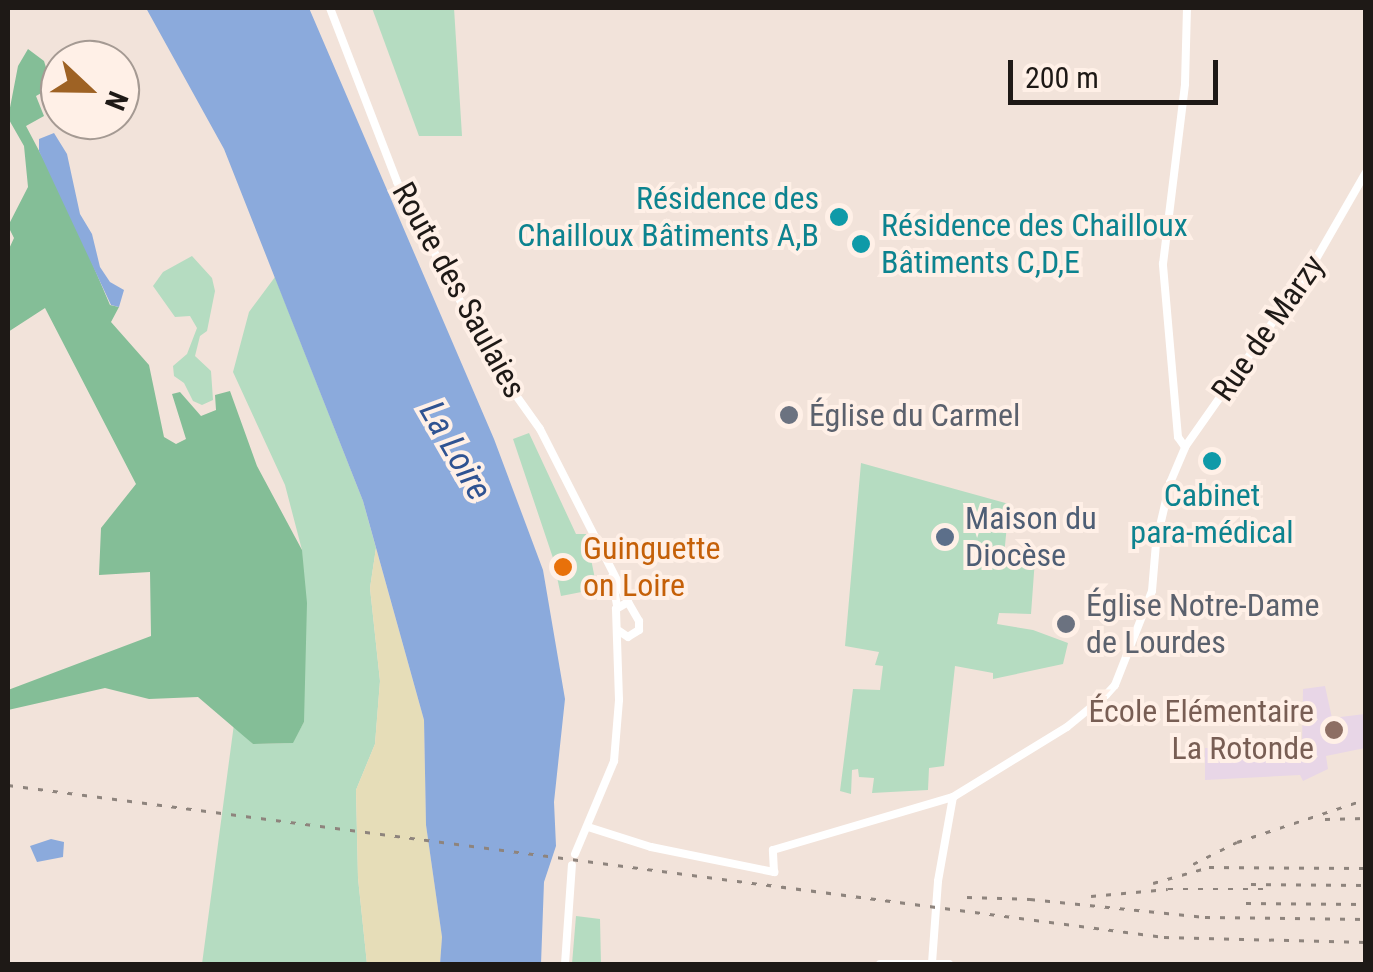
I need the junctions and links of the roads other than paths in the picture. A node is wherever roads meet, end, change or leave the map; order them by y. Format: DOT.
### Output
graph roads {
  1 [pos="330,8"];
  2 [pos="1187,8"];
  3 [pos="1366,172"];
  4 [pos="1185,447"];
  5 [pos="609,563"];
  6 [pos="628,602"];
  7 [pos="617,605"];
  8 [pos="618,631"];
  9 [pos="628,637"];
  10 [pos="618,660"];
  11 [pos="952,797"];
  12 [pos="588,827"];
  13 [pos="575,854"];
  14 [pos="572,869"];
  15 [pos="930,960"];
  16 [pos="565,964"];
  17 [pos="880,964"];
  18 [pos="949,964"];
  1 -- 5 [label="street, Route des Saulaies"];
  2 -- 4 [label="street"];
  3 -- 4 [label="street, Rue de Marzy"];
  4 -- 11 [label="street, Rue de Marzy"];
  5 -- 6 [label="street, Route des Saulaies"];
  5 -- 7 [label="street, Route des Saulaies"];
  6 -- 7 [label="street"];
  6 -- 9 [label="street"];
  7 -- 8 [label="street, Route des Saulaies"];
  8 -- 9 [label="street"];
  8 -- 10 [label="street, Route des Saulaies"];
  9 -- 10 [label="street"];
  10 -- 12 [label="street, Route des Saulaies"];
  11 -- 12 [label="street, Rue de Marzy"];
  11 -- 15 [label="street"];
  12 -- 13 [label="street, Route des Saulaies"];
  14 -- 16 [label="street"];
  15 -- 17 [label="street"];
  15 -- 18 [label="street"];
}
